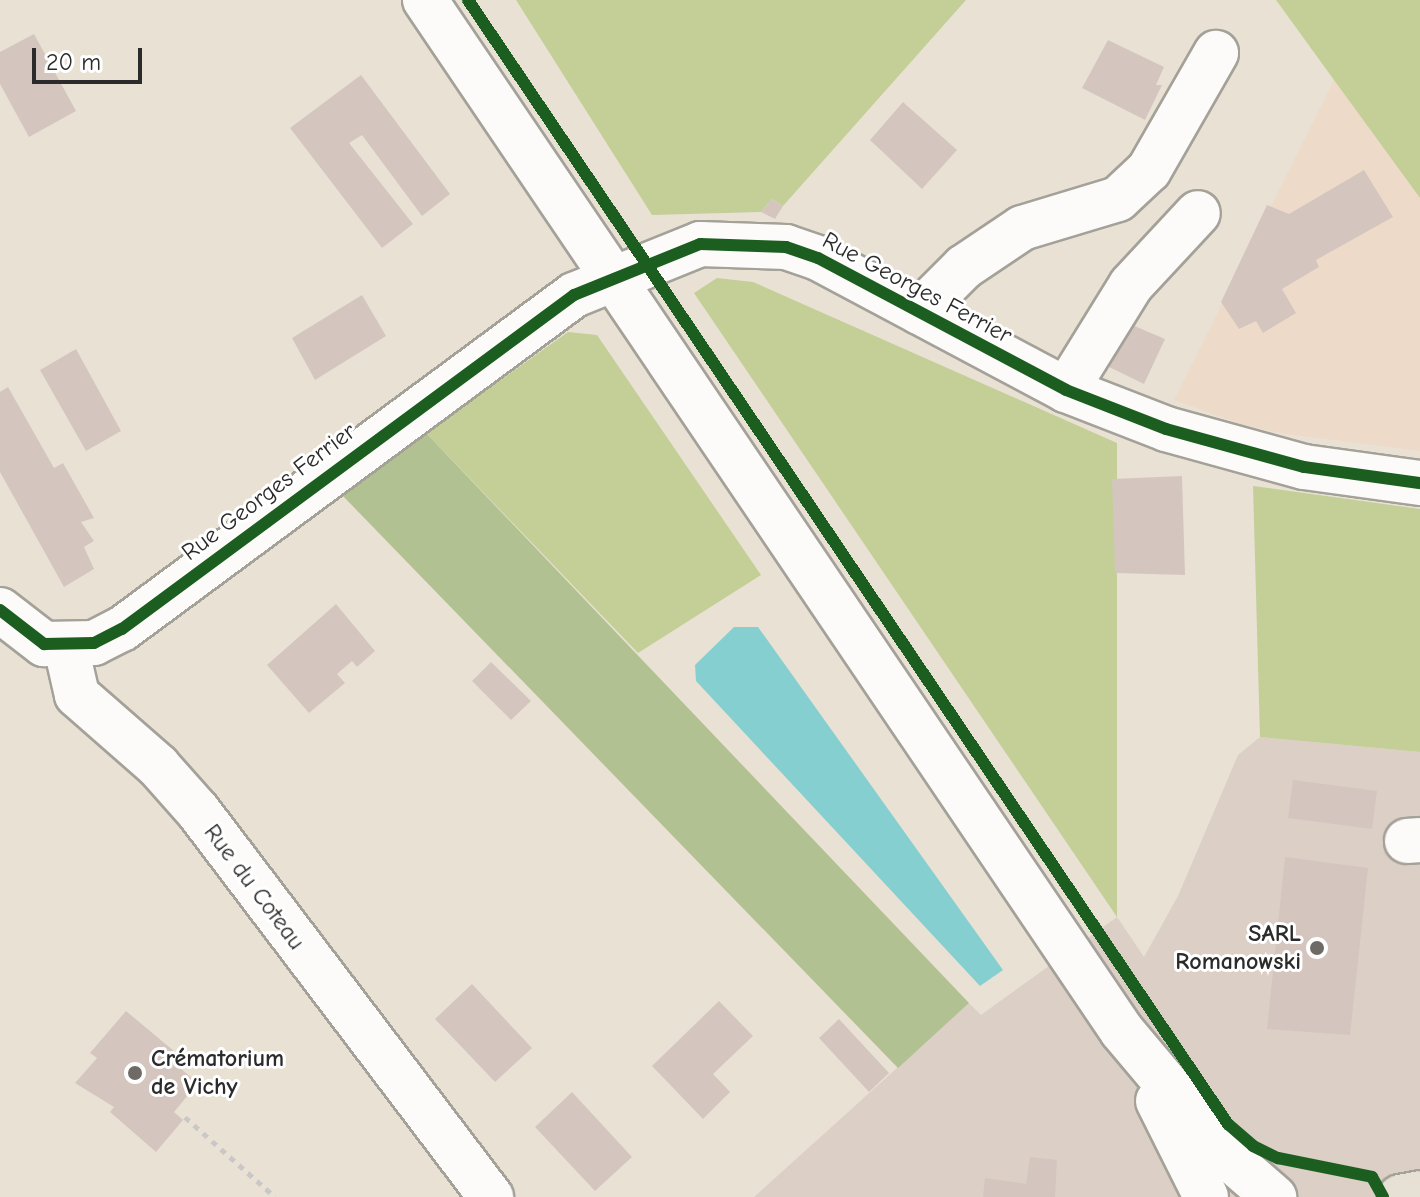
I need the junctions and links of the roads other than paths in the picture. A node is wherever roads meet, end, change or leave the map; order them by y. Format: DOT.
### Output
graph roads {
  1 [pos="425,0"];
  2 [pos="1216,53"];
  3 [pos="1198,213"];
  4 [pos="616,277"];
  5 [pos="919,312"];
  6 [pos="1066,390"];
  7 [pos="1420,483"];
  8 [pos="0,610"];
  9 [pos="66,647"];
  10 [pos="1116,1023"];
  11 [pos="1420,1193"];
  12 [pos="491,1197"];
  13 [pos="1206,1197"];
  14 [pos="1274,1197"];
  15 [pos="1400,1197"];
  1 -- 4 [label="street"];
  2 -- 5 [label="street"];
  3 -- 6 [label="street"];
  4 -- 5 [label="street, Rue Georges Ferrier"];
  4 -- 9 [label="street, Rue Georges Ferrier"];
  4 -- 10 [label="street"];
  5 -- 6 [label="street, Rue Georges Ferrier"];
  6 -- 7 [label="street, Rue Georges Ferrier"];
  8 -- 9 [label="street"];
  9 -- 12 [label="street, Rue du Coteau"];
  10 -- 13 [label="street"];
  10 -- 14 [label="street"];
  11 -- 15 [label="main road"];
}
